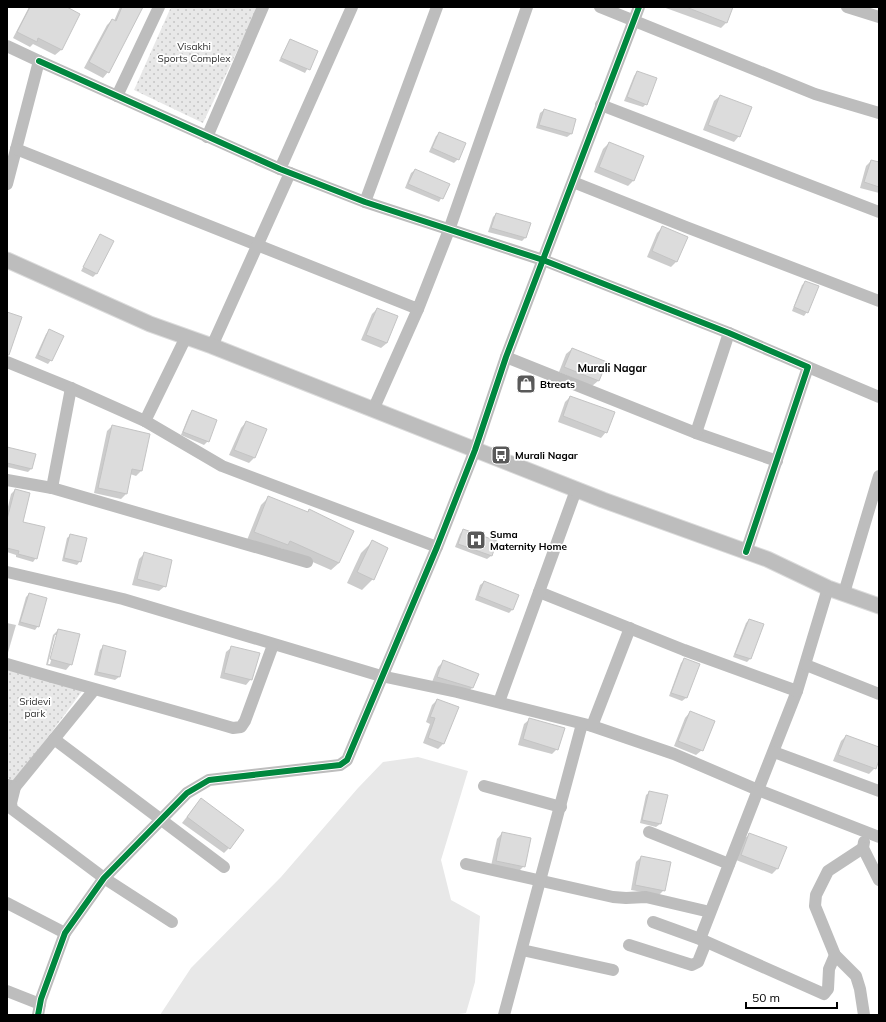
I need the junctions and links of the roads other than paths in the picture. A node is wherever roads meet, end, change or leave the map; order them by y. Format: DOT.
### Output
graph roads {
  1 [pos="159,7"];
  2 [pos="263,7"];
  3 [pos="352,7"];
  4 [pos="437,7"];
  5 [pos="527,7"];
  6 [pos="600,7"];
  7 [pos="639,7"];
  8 [pos="847,7"];
  9 [pos="879,17"];
  10 [pos="633,20"];
  11 [pos="7,46"];
  12 [pos="39,61"];
  13 [pos="117,96"];
  14 [pos="601,105"];
  15 [pos="879,113"];
  16 [pos="207,136"];
  17 [pos="16,149"];
  18 [pos="285,171"];
  19 [pos="573,182"];
  20 [pos="7,184"];
  21 [pos="365,202"];
  22 [pos="879,212"];
  23 [pos="449,230"];
  24 [pos="258,246"];
  25 [pos="7,260"];
  26 [pos="543,260"];
  27 [pos="879,301"];
  28 [pos="418,309"];
  29 [pos="729,333"];
  30 [pos="186,337"];
  31 [pos="212,346"];
  32 [pos="506,357"];
  33 [pos="7,362"];
  34 [pos="808,367"];
  35 [pos="71,388"];
  36 [pos="879,397"];
  37 [pos="373,410"];
  38 [pos="145,421"];
  39 [pos="696,433"];
  40 [pos="475,450"];
  41 [pos="777,461"];
  42 [pos="7,480"];
  43 [pos="878,483"];
  44 [pos="52,488"];
  45 [pos="576,490"];
  46 [pos="437,547"];
  47 [pos="746,552"];
  48 [pos="307,562"];
  49 [pos="7,572"];
  50 [pos="828,588"];
  51 [pos="539,592"];
  52 [pos="844,593"];
  53 [pos="879,606"];
  54 [pos="630,628"];
  55 [pos="273,645"];
  56 [pos="7,664"];
  57 [pos="806,665"];
  58 [pos="381,676"];
  59 [pos="94,690"];
  60 [pos="797,691"];
  61 [pos="879,694"];
  62 [pos="499,702"];
  63 [pos="587,725"];
  64 [pos="54,739"];
  65 [pos="774,752"];
  66 [pos="11,786"];
  67 [pos="484,786"];
  68 [pos="758,790"];
  69 [pos="879,791"];
  70 [pos="561,807"];
  71 [pos="160,819"];
  72 [pos="866,831"];
  73 [pos="649,832"];
  74 [pos="879,837"];
  75 [pos="863,848"];
  76 [pos="466,864"];
  77 [pos="729,864"];
  78 [pos="224,867"];
  79 [pos="104,878"];
  80 [pos="879,880"];
  81 [pos="541,882"];
  82 [pos="7,903"];
  83 [pos="710,912"];
  84 [pos="172,922"];
  85 [pos="653,922"];
  86 [pos="65,933"];
  87 [pos="703,940"];
  88 [pos="629,945"];
  89 [pos="522,950"];
  90 [pos="835,955"];
  91 [pos="612,970"];
  92 [pos="7,991"];
  93 [pos="39,1009"];
  94 [pos="504,1015"];
  95 [pos="864,1015"];
  1 -- 13 [label="street"];
  2 -- 16 [label="street"];
  3 -- 18 [label="street"];
  4 -- 21 [label="street"];
  5 -- 23 [label="street"];
  6 -- 10 [label="street"];
  7 -- 10 [label="street"];
  8 -- 9 [label="street"];
  10 -- 14 [label="street"];
  10 -- 15 [label="street"];
  11 -- 12 [label="street"];
  12 -- 13 [label="street"];
  12 -- 17 [label="street"];
  13 -- 16 [label="street"];
  14 -- 19 [label="street"];
  14 -- 22 [label="street"];
  16 -- 18 [label="street"];
  17 -- 20 [label="street"];
  17 -- 24 [label="street"];
  18 -- 21 [label="street"];
  18 -- 24 [label="street"];
  19 -- 26 [label="street"];
  19 -- 27 [label="street"];
  21 -- 23 [label="street"];
  23 -- 26 [label="street"];
  23 -- 28 [label="street"];
  24 -- 28 [label="street"];
  24 -- 31 [label="street"];
  25 -- 30 [label="main road"];
  26 -- 29 [label="street"];
  26 -- 32 [label="street"];
  28 -- 37 [label="street"];
  29 -- 34 [label="street"];
  29 -- 39 [label="street"];
  30 -- 31 [label="main road"];
  30 -- 38 [label="street"];
  31 -- 37 [label="main road"];
  32 -- 39 [label="street"];
  32 -- 40 [label="street"];
  33 -- 35 [label="street"];
  34 -- 36 [label="street"];
  34 -- 41 [label="street"];
  35 -- 38 [label="street"];
  35 -- 44 [label="street"];
  37 -- 40 [label="main road"];
  38 -- 46 [label="street"];
  39 -- 41 [label="street"];
  40 -- 45 [label="main road"];
  40 -- 46 [label="street"];
  41 -- 47 [label="street"];
  42 -- 44 [label="street"];
  43 -- 52 [label="street"];
  44 -- 48 [label="street"];
  45 -- 47 [label="main road"];
  45 -- 51 [label="street"];
  46 -- 58 [label="street"];
  47 -- 50 [label="main road"];
  49 -- 55 [label="street"];
  50 -- 52 [label="main road"];
  50 -- 57 [label="street"];
  51 -- 54 [label="street"];
  51 -- 62 [label="street"];
  52 -- 53 [label="main road"];
  54 -- 60 [label="street"];
  54 -- 63 [label="street"];
  55 -- 58 [label="street"];
  55 -- 59 [label="street"];
  56 -- 59 [label="street"];
  57 -- 60 [label="street"];
  57 -- 61 [label="street"];
  58 -- 62 [label="street"];
  58 -- 71 [label="street"];
  59 -- 64 [label="street"];
  60 -- 65 [label="street"];
  62 -- 63 [label="street"];
  63 -- 68 [label="street"];
  63 -- 70 [label="street"];
  64 -- 66 [label="street"];
  64 -- 71 [label="street"];
  65 -- 68 [label="street"];
  65 -- 69 [label="street"];
  66 -- 79 [label="street"];
  67 -- 70 [label="street"];
  68 -- 72 [label="street"];
  68 -- 77 [label="street"];
  70 -- 81 [label="street"];
  71 -- 78 [label="street"];
  71 -- 79 [label="street"];
  72 -- 74 [label="street"];
  72 -- 75 [label="street"];
  73 -- 77 [label="street"];
  75 -- 80 [label="street"];
  75 -- 90 [label="street"];
  76 -- 81 [label="street"];
  77 -- 83 [label="street"];
  79 -- 84 [label="street"];
  79 -- 86 [label="street"];
  81 -- 83 [label="street"];
  81 -- 89 [label="street"];
  82 -- 86 [label="street"];
  83 -- 87 [label="street"];
  85 -- 87 [label="street"];
  86 -- 93 [label="street"];
  87 -- 88 [label="street"];
  87 -- 90 [label="street"];
  89 -- 91 [label="street"];
  89 -- 94 [label="street"];
  90 -- 95 [label="street"];
  92 -- 93 [label="street"];
}
